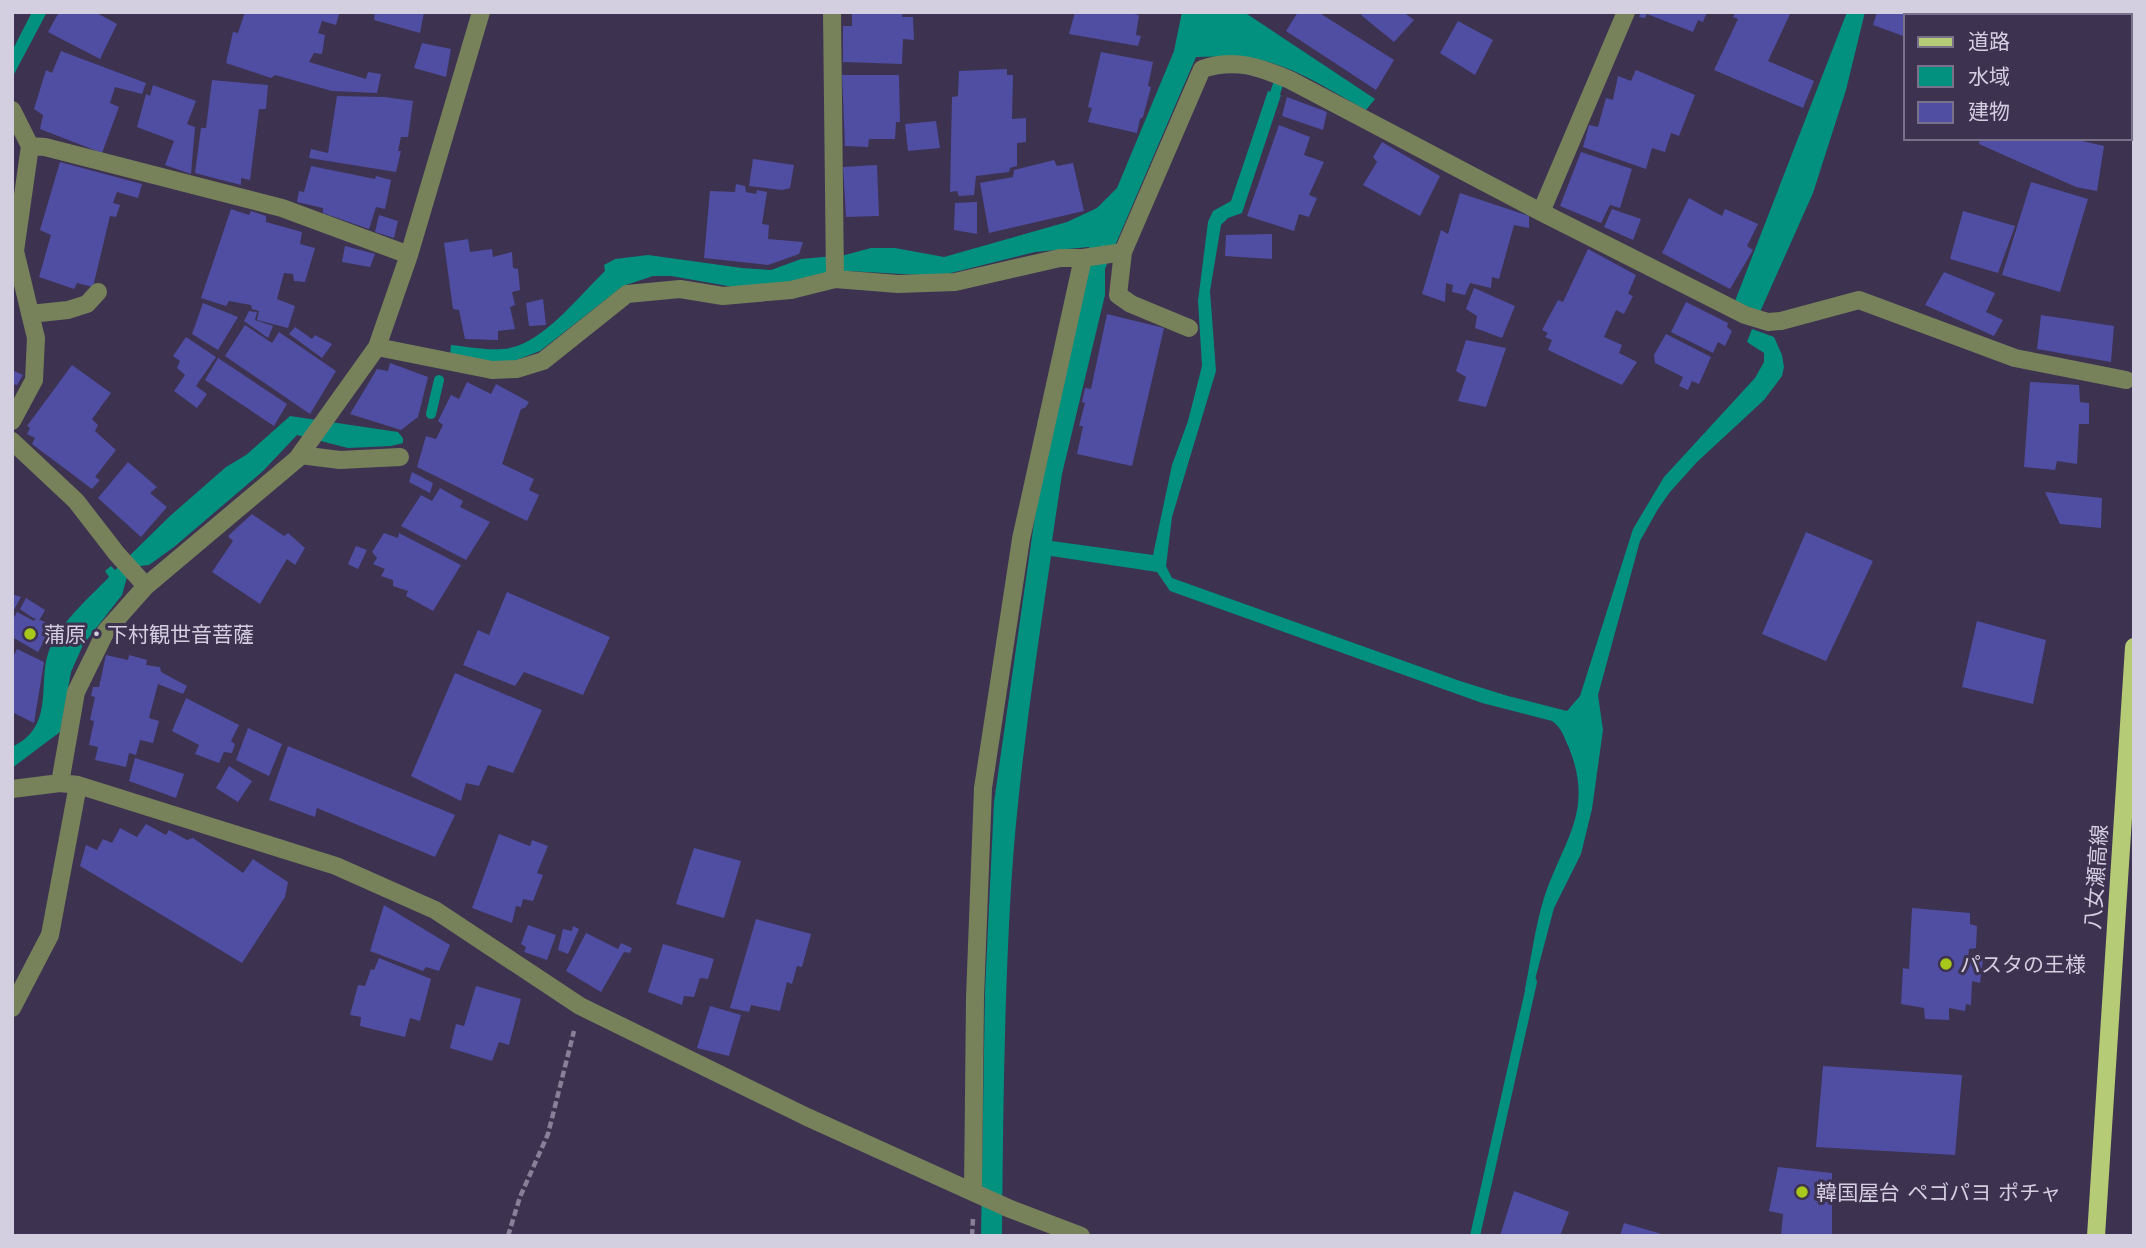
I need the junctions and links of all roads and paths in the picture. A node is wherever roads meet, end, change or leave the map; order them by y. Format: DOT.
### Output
graph roads {
  1 [pos="481,12"];
  2 [pos="832,12"];
  3 [pos="1626,12"];
  4 [pos="12,110"];
  5 [pos="30,146"];
  6 [pos="1541,212"];
  7 [pos="1121,252"];
  8 [pos="409,255"];
  9 [pos="1083,258"];
  10 [pos="835,279"];
  11 [pos="99,292"];
  12 [pos="30,314"];
  13 [pos="1189,328"];
  14 [pos="377,347"];
  15 [pos="2126,380"];
  16 [pos="12,421"];
  17 [pos="12,441"];
  18 [pos="305,448"];
  19 [pos="400,457"];
  20 [pos="142,581"];
  21 [pos="2134,647"];
  22 [pos="69,784"];
  23 [pos="12,789"];
  24 [pos="580,1006"];
  25 [pos="12,1008"];
  26 [pos="975,1192"];
  27 [pos="508,1236"];
  28 [pos="1081,1236"];
  29 [pos="2096,1236"];
  1 -- 8 [label="street"];
  2 -- 10 [label="street"];
  3 -- 6 [label="street"];
  4 -- 5 [label="street"];
  5 -- 8 [label="street"];
  5 -- 12 [label="street"];
  6 -- 7 [label="street"];
  6 -- 15 [label="street"];
  7 -- 9 [label="street"];
  7 -- 13 [label="street"];
  8 -- 14 [label="street"];
  9 -- 10 [label="street"];
  9 -- 26 [label="street"];
  10 -- 14 [label="street"];
  11 -- 12 [label="street"];
  12 -- 16 [label="street"];
  14 -- 18 [label="street"];
  17 -- 20 [label="street"];
  18 -- 19 [label="street"];
  18 -- 20 [label="street"];
  20 -- 22 [label="street"];
  21 -- 29 [label="main road, 八女瀬高線"];
  22 -- 23 [label="street"];
  22 -- 24 [label="street"];
  22 -- 25 [label="street"];
  24 -- 26 [label="street"];
  24 -- 27 [label="path"];
  26 -- 28 [label="street"];
}
